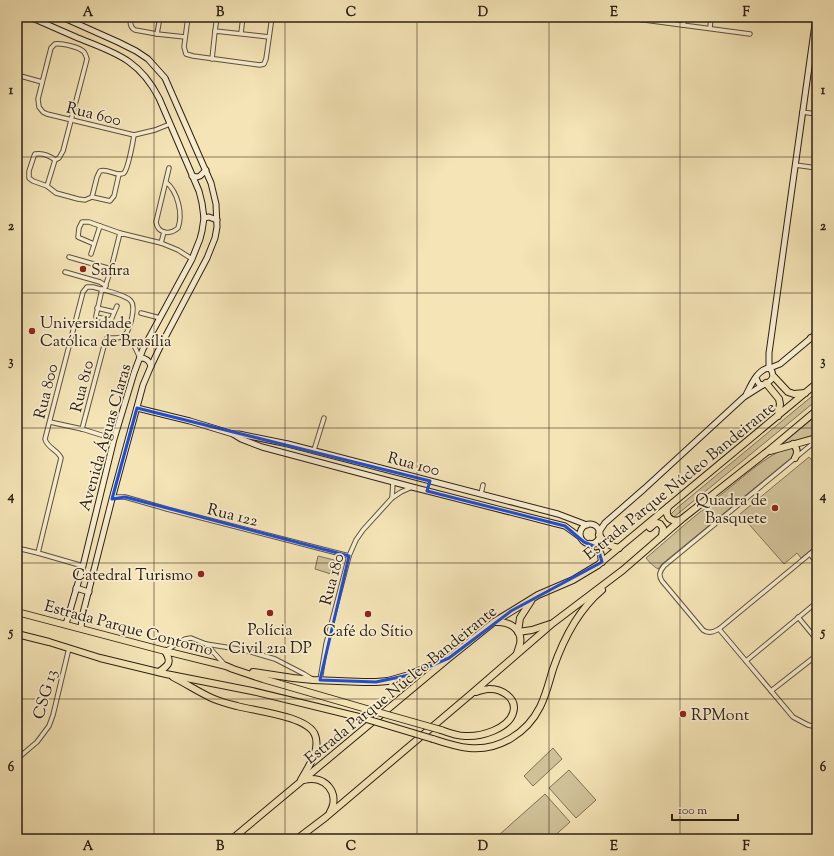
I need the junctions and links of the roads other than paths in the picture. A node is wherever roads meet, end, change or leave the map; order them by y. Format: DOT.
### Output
graph roads {
  1 [pos="30,17"];
  2 [pos="63,17"];
  3 [pos="130,17"];
  4 [pos="160,17"];
  5 [pos="188,17"];
  6 [pos="217,17"];
  7 [pos="244,17"];
  8 [pos="272,17"];
  9 [pos="622,17"];
  10 [pos="685,17"];
  11 [pos="711,17"];
  12 [pos="816,17"];
  13 [pos="683,25"];
  14 [pos="710,28"];
  15 [pos="216,31"];
  16 [pos="158,34"];
  17 [pos="242,34"];
  18 [pos="750,34"];
  19 [pos="185,37"];
  20 [pos="269,37"];
  21 [pos="212,59"];
  22 [pos="810,60"];
  23 [pos="817,60"];
  24 [pos="17,75"];
  25 [pos="42,82"];
  26 [pos="802,112"];
  27 [pos="817,114"];
  28 [pos="71,120"];
  29 [pos="170,124"];
  30 [pos="134,135"];
  31 [pos="55,160"];
  32 [pos="795,165"];
  33 [pos="169,168"];
  34 [pos="817,168"];
  35 [pos="206,170"];
  36 [pos="119,174"];
  37 [pos="192,176"];
  38 [pos="166,182"];
  39 [pos="47,186"];
  40 [pos="92,197"];
  41 [pos="204,218"];
  42 [pos="217,220"];
  43 [pos="100,226"];
  44 [pos="164,232"];
  45 [pos="120,233"];
  46 [pos="161,242"];
  47 [pos="94,244"];
  48 [pos="91,254"];
  49 [pos="69,258"];
  50 [pos="192,259"];
  51 [pos="111,269"];
  52 [pos="65,272"];
  53 [pos="106,286"];
  54 [pos="103,290"];
  55 [pos="117,306"];
  56 [pos="97,308"];
  57 [pos="114,312"];
  58 [pos="141,313"];
  59 [pos="160,318"];
  60 [pos="817,333"];
  61 [pos="124,336"];
  62 [pos="150,337"];
  63 [pos="814,338"];
  64 [pos="161,345"];
  65 [pos="769,353"];
  66 [pos="140,358"];
  67 [pos="780,364"];
  68 [pos="151,366"];
  69 [pos="770,368"];
  70 [pos="760,372"];
  71 [pos="774,375"];
  72 [pos="756,378"];
  73 [pos="817,383"];
  74 [pos="764,384"];
  75 [pos="805,393"];
  76 [pos="744,397"];
  77 [pos="137,408"];
  78 [pos="817,410"];
  79 [pos="778,416"];
  80 [pos="324,418"];
  81 [pos="50,422"];
  82 [pos="82,429"];
  83 [pos="233,434"];
  84 [pos="114,439"];
  85 [pos="817,439"];
  86 [pos="794,444"];
  87 [pos="314,450"];
  88 [pos="768,451"];
  89 [pos="330,455"];
  90 [pos="795,458"];
  91 [pos="326,465"];
  92 [pos="430,481"];
  93 [pos="393,482"];
  94 [pos="483,485"];
  95 [pos="412,488"];
  96 [pos="427,491"];
  97 [pos="481,494"];
  98 [pos="392,498"];
  99 [pos="112,500"];
  100 [pos="668,507"];
  101 [pos="683,518"];
  102 [pos="605,523"];
  103 [pos="587,525"];
  104 [pos="596,527"];
  105 [pos="599,534"];
  106 [pos="662,536"];
  107 [pos="580,537"];
  108 [pos="590,544"];
  109 [pos="17,548"];
  110 [pos="620,548"];
  111 [pos="817,548"];
  112 [pos="38,553"];
  113 [pos="810,554"];
  114 [pos="349,556"];
  115 [pos="817,563"];
  116 [pos="600,564"];
  117 [pos="83,566"];
  118 [pos="623,570"];
  119 [pos="76,588"];
  120 [pos="89,592"];
  121 [pos="532,599"];
  122 [pos="817,602"];
  123 [pos="17,612"];
  124 [pos="798,617"];
  125 [pos="494,622"];
  126 [pos="553,623"];
  127 [pos="66,624"];
  128 [pos="81,628"];
  129 [pos="720,628"];
  130 [pos="518,632"];
  131 [pos="17,634"];
  132 [pos="817,640"];
  133 [pos="206,644"];
  134 [pos="69,648"];
  135 [pos="165,651"];
  136 [pos="516,655"];
  137 [pos="817,655"];
  138 [pos="449,658"];
  139 [pos="746,661"];
  140 [pos="226,666"];
  141 [pos="233,669"];
  142 [pos="159,672"];
  143 [pos="166,674"];
  144 [pos="316,680"];
  145 [pos="771,691"];
  146 [pos="471,694"];
  147 [pos="817,720"];
  148 [pos="816,727"];
  149 [pos="17,759"];
  150 [pos="300,782"];
  151 [pos="326,817"];
  152 [pos="232,839"];
  153 [pos="297,839"];
  1 -- 29 [label="street, Avenida Águas Claras"];
  2 -- 35 [label="street, Avenida Águas Claras"];
  3 -- 16 [label="street"];
  4 -- 16 [label="street"];
  5 -- 19 [label="street"];
  6 -- 15 [label="street"];
  7 -- 17 [label="street"];
  8 -- 20 [label="street"];
  9 -- 13 [label="street"];
  10 -- 13 [label="street"];
  11 -- 14 [label="street"];
  12 -- 22 [label="street"];
  13 -- 14 [label="street"];
  14 -- 18 [label="street"];
  15 -- 17 [label="street"];
  15 -- 21 [label="street"];
  16 -- 19 [label="street"];
  17 -- 20 [label="street"];
  19 -- 21 [label="street"];
  20 -- 21 [label="street"];
  22 -- 23 [label="street"];
  22 -- 26 [label="street"];
  24 -- 25 [label="street"];
  25 -- 28 [label="street, Rua 600"];
  25 -- 28 [label="street"];
  26 -- 27 [label="street"];
  26 -- 32 [label="street"];
  28 -- 30 [label="street, Rua 600"];
  28 -- 31 [label="street"];
  29 -- 30 [label="street, Rua 600"];
  29 -- 37 [label="street, Avenida Águas Claras"];
  30 -- 36 [label="street"];
  31 -- 39 [label="street"];
  31 -- 39 [label="street"];
  32 -- 34 [label="street"];
  32 -- 65 [label="street"];
  33 -- 38 [label="street"];
  35 -- 37 [label="street"];
  35 -- 42 [label="street, Avenida Águas Claras"];
  36 -- 40 [label="street"];
  36 -- 40 [label="street"];
  37 -- 41 [label="street, Avenida Águas Claras"];
  38 -- 44 [label="street"];
  38 -- 44 [label="street"];
  39 -- 40 [label="street"];
  41 -- 42 [label="street"];
  41 -- 50 [label="street, Avenida Águas Claras"];
  42 -- 64 [label="street, Avenida Águas Claras"];
  43 -- 45 [label="street"];
  43 -- 47 [label="street"];
  43 -- 47 [label="street"];
  44 -- 46 [label="street"];
  45 -- 46 [label="street"];
  45 -- 51 [label="street"];
  46 -- 50 [label="street"];
  47 -- 48 [label="street"];
  49 -- 51 [label="street"];
  50 -- 59 [label="street, Avenida Águas Claras"];
  51 -- 53 [label="street"];
  52 -- 53 [label="street"];
  53 -- 54 [label="street"];
  54 -- 56 [label="street"];
  54 -- 61 [label="street"];
  54 -- 81 [label="street, Rua 800"];
  55 -- 57 [label="street"];
  56 -- 57 [label="street"];
  56 -- 57 [label="street"];
  58 -- 59 [label="street"];
  59 -- 62 [label="street, Avenida Águas Claras"];
  60 -- 63 [label="street"];
  61 -- 66 [label="street"];
  61 -- 82 [label="street, Rua 810"];
  62 -- 64 [label="street"];
  62 -- 66 [label="street, Avenida Águas Claras"];
  63 -- 67 [label="street"];
  64 -- 68 [label="street, Avenida Águas Claras"];
  65 -- 69 [label="street"];
  65 -- 70 [label="street"];
  66 -- 68 [label="street"];
  66 -- 84 [label="street, Avenida Águas Claras"];
  67 -- 69 [label="street"];
  67 -- 71 [label="street"];
  68 -- 77 [label="street, Avenida Águas Claras"];
  69 -- 70 [label="street"];
  69 -- 71 [label="street"];
  70 -- 72 [label="street"];
  71 -- 74 [label="street"];
  71 -- 75 [label="highway"];
  72 -- 74 [label="street"];
  72 -- 76 [label="street"];
  73 -- 75 [label="highway, Estrada Parque Núcleo Bandeirante"];
  74 -- 76 [label="street"];
  74 -- 79 [label="highway"];
  75 -- 79 [label="highway, Estrada Parque Núcleo Bandeirante"];
  76 -- 102 [label="street"];
  77 -- 83 [label="street, Rua 100"];
  77 -- 99 [label="street, Avenida Águas Claras"];
  78 -- 88 [label="highway, Estrada Parque Núcleo Bandeirante"];
  79 -- 100 [label="highway, Estrada Parque Núcleo Bandeirante"];
  80 -- 87 [label="street"];
  81 -- 82 [label="street"];
  81 -- 112 [label="street, Rua 800"];
  82 -- 84 [label="street"];
  83 -- 87 [label="street, Rua 100"];
  83 -- 91 [label="street, Rua 100"];
  84 -- 117 [label="street, Avenida Águas Claras"];
  85 -- 86 [label="highway"];
  85 -- 90 [label="street"];
  86 -- 88 [label="highway"];
  86 -- 90 [label="highway"];
  87 -- 89 [label="street, Rua 100"];
  88 -- 101 [label="highway, Estrada Parque Núcleo Bandeirante"];
  89 -- 91 [label="street"];
  89 -- 92 [label="street, Rua 100"];
  90 -- 129 [label="street"];
  91 -- 93 [label="street, Rua 100"];
  92 -- 96 [label="street"];
  92 -- 97 [label="street, Rua 100"];
  93 -- 95 [label="street, Rua 100"];
  93 -- 98 [label="street"];
  94 -- 97 [label="street"];
  95 -- 96 [label="street, Rua 100"];
  95 -- 98 [label="street, Rua 180"];
  96 -- 107 [label="street, Rua 100"];
  97 -- 103 [label="street, Rua 100"];
  98 -- 114 [label="street, Rua 180"];
  99 -- 114 [label="street, Rua 122"];
  99 -- 120 [label="street, Avenida Águas Claras"];
  100 -- 101 [label="highway"];
  100 -- 110 [label="highway, Estrada Parque Núcleo Bandeirante"];
  101 -- 106 [label="highway, Estrada Parque Núcleo Bandeirante"];
  102 -- 104 [label="street"];
  102 -- 105 [label="street"];
  103 -- 104 [label="street"];
  103 -- 107 [label="street"];
  104 -- 105 [label="street"];
  105 -- 108 [label="street"];
  105 -- 110 [label="highway"];
  106 -- 116 [label="highway"];
  106 -- 118 [label="highway, Estrada Parque Núcleo Bandeirante"];
  107 -- 108 [label="street"];
  108 -- 116 [label="highway"];
  109 -- 112 [label="street"];
  110 -- 116 [label="highway, Estrada Parque Núcleo Bandeirante"];
  111 -- 113 [label="street"];
  112 -- 117 [label="street"];
  113 -- 115 [label="street"];
  113 -- 129 [label="street"];
  114 -- 144 [label="street, Rua 180"];
  116 -- 121 [label="highway, Estrada Parque Núcleo Bandeirante"];
  117 -- 119 [label="street, Avenida Águas Claras"];
  118 -- 126 [label="highway, Estrada Parque Núcleo Bandeirante"];
  118 -- 143 [label="highway, bridge"];
  119 -- 120 [label="street"];
  119 -- 127 [label="street, Avenida Águas Claras"];
  120 -- 128 [label="street, Avenida Águas Claras"];
  121 -- 125 [label="highway, Estrada Parque Núcleo Bandeirante"];
  121 -- 130 [label="highway"];
  122 -- 124 [label="street"];
  123 -- 127 [label="highway, Estrada Parque Contorno"];
  124 -- 132 [label="street"];
  124 -- 139 [label="street"];
  125 -- 130 [label="highway"];
  125 -- 138 [label="highway, Estrada Parque Núcleo Bandeirante"];
  126 -- 130 [label="highway"];
  126 -- 136 [label="highway, Estrada Parque Núcleo Bandeirante"];
  127 -- 128 [label="highway, Estrada Parque Contorno"];
  128 -- 135 [label="highway, Estrada Parque Contorno"];
  129 -- 139 [label="street"];
  130 -- 136 [label="highway"];
  131 -- 134 [label="highway"];
  133 -- 135 [label="street"];
  133 -- 140 [label="street"];
  133 -- 144 [label="street"];
  134 -- 142 [label="highway"];
  134 -- 149 [label="street, CSG 13"];
  135 -- 140 [label="highway, Estrada Parque Contorno"];
  135 -- 142 [label="highway"];
  136 -- 146 [label="highway, Estrada Parque Núcleo Bandeirante"];
  137 -- 145 [label="street"];
  138 -- 144 [label="highway"];
  138 -- 150 [label="highway, Estrada Parque Núcleo Bandeirante"];
  139 -- 145 [label="street"];
  140 -- 141 [label="highway, Estrada Parque Contorno"];
  141 -- 144 [label="highway"];
  141 -- 146 [label="highway, bridge"];
  142 -- 143 [label="highway"];
  143 -- 150 [label="highway"];
  145 -- 148 [label="street"];
  146 -- 151 [label="highway, Estrada Parque Núcleo Bandeirante"];
  147 -- 148 [label="street"];
  150 -- 151 [label="highway"];
  150 -- 152 [label="highway, Estrada Parque Núcleo Bandeirante"];
  151 -- 153 [label="highway, Estrada Parque Núcleo Bandeirante"];
}
